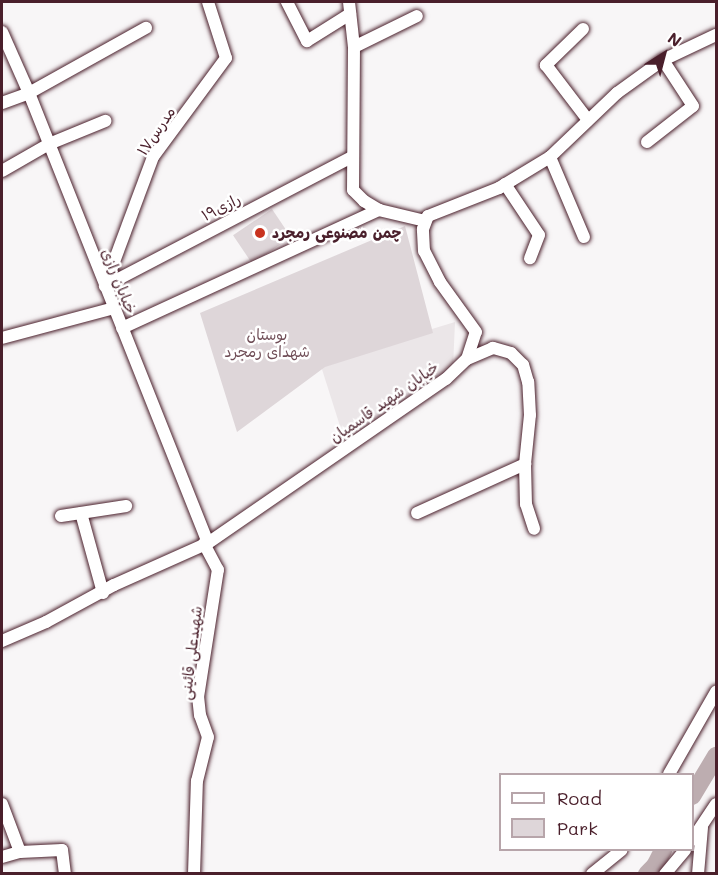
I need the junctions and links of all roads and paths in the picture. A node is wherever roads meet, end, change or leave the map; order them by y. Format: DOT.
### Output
graph roads {
  1 [pos="208,2"];
  2 [pos="287,2"];
  3 [pos="349,8"];
  4 [pos="417,16"];
  5 [pos="146,28"];
  6 [pos="583,29"];
  7 [pos="2,32"];
  8 [pos="717,35"];
  9 [pos="354,46"];
  10 [pos="663,60"];
  11 [pos="29,93"];
  12 [pos="2,103"];
  13 [pos="588,120"];
  14 [pos="105,121"];
  15 [pos="647,142"];
  16 [pos="49,144"];
  17 [pos="352,157"];
  18 [pos="550,157"];
  19 [pos="2,171"];
  20 [pos="505,184"];
  21 [pos="379,210"];
  22 [pos="425,221"];
  23 [pos="584,237"];
  24 [pos="530,258"];
  25 [pos="105,286"];
  26 [pos="114,308"];
  27 [pos="122,328"];
  28 [pos="2,338"];
  29 [pos="467,359"];
  30 [pos="525,464"];
  31 [pos="126,506"];
  32 [pos="81,513"];
  33 [pos="417,513"];
  34 [pos="61,516"];
  35 [pos="534,529"];
  36 [pos="206,544"];
  37 [pos="103,594"];
  38 [pos="2,641"];
  39 [pos="717,693"];
  40 [pos="670,773"];
  41 [pos="2,805"];
  42 [pos="715,809"];
  43 [pos="702,827"];
  44 [pos="694,839"];
  45 [pos="620,851"];
  46 [pos="683,851"];
  47 [pos="20,852"];
  48 [pos="2,857"];
  49 [pos="65,873"];
  50 [pos="194,873"];
  51 [pos="592,873"];
  52 [pos="665,873"];
  53 [pos="698,873"];
  1 -- 25 [label="street, مدرس۱۷"];
  2 -- 3 [label="street"];
  3 -- 9 [label="street"];
  4 -- 9 [label="street"];
  5 -- 11 [label="street"];
  6 -- 13 [label="street"];
  7 -- 11 [label="street, خیابان رازی"];
  8 -- 10 [label="street"];
  9 -- 17 [label="street"];
  10 -- 13 [label="street"];
  10 -- 15 [label="street"];
  11 -- 12 [label="street"];
  11 -- 16 [label="street, خیابان رازی"];
  13 -- 18 [label="street"];
  14 -- 16 [label="street"];
  16 -- 19 [label="street"];
  16 -- 25 [label="street, خیابان رازی"];
  17 -- 21 [label="street"];
  17 -- 25 [label="street, رازی۱۹"];
  18 -- 20 [label="street"];
  18 -- 23 [label="street"];
  20 -- 22 [label="street"];
  20 -- 24 [label="street"];
  21 -- 22 [label="street"];
  21 -- 27 [label="street"];
  22 -- 29 [label="street"];
  25 -- 26 [label="street, خیابان رازی"];
  26 -- 27 [label="street, خیابان رازی"];
  26 -- 28 [label="street"];
  27 -- 36 [label="street, خیابان رازی"];
  29 -- 30 [label="street"];
  29 -- 36 [label="street, خیابان شهید قاسمیان"];
  30 -- 33 [label="street"];
  30 -- 35 [label="street"];
  31 -- 32 [label="street"];
  32 -- 34 [label="street"];
  32 -- 37 [label="street"];
  36 -- 37 [label="street, خیابان شهید قاسمیان"];
  36 -- 50 [label="street, شهیدعلی قائینی"];
  37 -- 38 [label="street, خیابان شهید قاسمیان"];
  39 -- 40 [label="street"];
  41 -- 47 [label="street"];
  42 -- 43 [label="street"];
  43 -- 44 [label="street"];
  43 -- 53 [label="street"];
  45 -- 51 [label="street"];
  46 -- 52 [label="street"];
  47 -- 48 [label="street"];
  47 -- 49 [label="street"];
}
